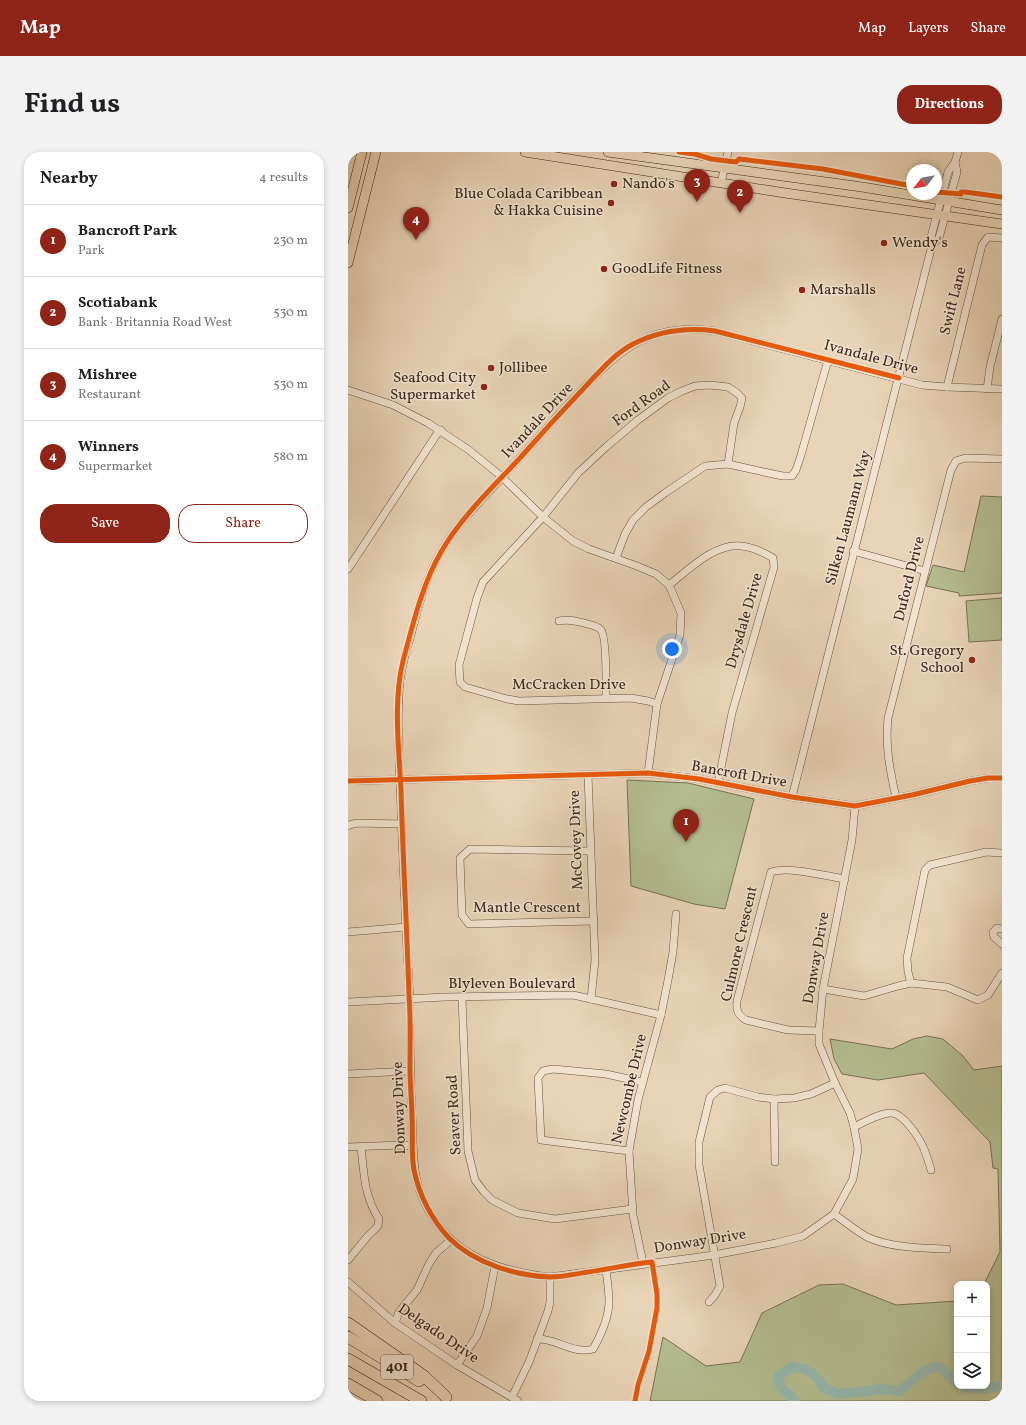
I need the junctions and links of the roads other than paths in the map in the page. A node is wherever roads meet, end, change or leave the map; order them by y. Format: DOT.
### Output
graph roads {
  1 [pos="362,152"];
  2 [pos="376,152"];
  3 [pos="525,152"];
  4 [pos="608,152"];
  5 [pos="728,152"];
  6 [pos="958,152"];
  7 [pos="724,168"];
  8 [pos="721,183"];
  9 [pos="945,201"];
  10 [pos="348,208"];
  11 [pos="1002,210"];
  12 [pos="941,215"];
  13 [pos="1002,224"];
  14 [pos="1002,238"];
  15 [pos="348,264"];
  16 [pos="1002,319"];
  17 [pos="828,360"];
  18 [pos="899,378"];
  19 [pos="947,388"];
  20 [pos="986,389"];
  21 [pos="348,390"];
  22 [pos="1002,390"];
  23 [pos="441,430"];
  24 [pos="1002,459"];
  25 [pos="728,464"];
  26 [pos="502,477"];
  27 [pos="543,517"];
  28 [pos="853,552"];
  29 [pos="616,558"];
  30 [pos="348,569"];
  31 [pos="925,571"];
  32 [pos="669,585"];
  33 [pos="560,621"];
  34 [pos="606,698"];
  35 [pos="657,704"];
  36 [pos="648,773"];
  37 [pos="588,775"];
  38 [pos="1002,778"];
  39 [pos="400,779"];
  40 [pos="348,781"];
  41 [pos="718,782"];
  42 [pos="792,797"];
  43 [pos="896,798"];
  44 [pos="856,806"];
  45 [pos="402,824"];
  46 [pos="348,826"];
  47 [pos="590,851"];
  48 [pos="1002,853"];
  49 [pos="845,879"];
  50 [pos="676,914"];
  51 [pos="594,921"];
  52 [pos="406,927"];
  53 [pos="1002,929"];
  54 [pos="348,932"];
  55 [pos="1002,944"];
  56 [pos="1002,973"];
  57 [pos="911,983"];
  58 [pos="823,990"];
  59 [pos="462,998"];
  60 [pos="591,999"];
  61 [pos="410,1000"];
  62 [pos="348,1002"];
  63 [pos="661,1015"];
  64 [pos="819,1031"];
  65 [pos="410,1071"];
  66 [pos="348,1074"];
  67 [pos="642,1082"];
  68 [pos="835,1083"];
  69 [pos="774,1098"];
  70 [pos="854,1127"];
  71 [pos="413,1146"];
  72 [pos="348,1147"];
  73 [pos="361,1147"];
  74 [pos="629,1150"];
  75 [pos="775,1162"];
  76 [pos="931,1170"];
  77 [pos="632,1209"];
  78 [pos="834,1214"];
  79 [pos="451,1240"];
  80 [pos="947,1249"];
  81 [pos="714,1255"];
  82 [pos="348,1260"];
  83 [pos="643,1263"];
  84 [pos="495,1266"];
  85 [pos="606,1269"];
  86 [pos="550,1277"];
  87 [pos="348,1282"];
  88 [pos="709,1302"];
  89 [pos="348,1323"];
  90 [pos="395,1323"];
  91 [pos="348,1337"];
  92 [pos="537,1339"];
  93 [pos="348,1359"];
  94 [pos="457,1366"];
  95 [pos="348,1384"];
  96 [pos="450,1399"];
  97 [pos="515,1399"];
  98 [pos="377,1401"];
  99 [pos="421,1401"];
  1 -- 10 [label="main road"];
  2 -- 15 [label="main road"];
  3 -- 8 [label="main road"];
  4 -- 7 [label="main road"];
  5 -- 7 [label="street"];
  6 -- 9 [label="street, Silken Laumann Way"];
  7 -- 8 [label="street"];
  7 -- 9 [label="main road"];
  8 -- 12 [label="main road"];
  9 -- 11 [label="main road"];
  9 -- 12 [label="street, Silken Laumann Way"];
  12 -- 13 [label="main road"];
  12 -- 18 [label="street, Silken Laumann Way"];
  14 -- 19 [label="street, Swift Lane"];
  16 -- 20 [label="street"];
  17 -- 18 [label="street, Ivandale Drive"];
  17 -- 25 [label="street"];
  17 -- 26 [label="street, Ivandale Drive"];
  18 -- 19 [label="street, Ivandale Drive"];
  18 -- 28 [label="street, Silken Laumann Way"];
  19 -- 20 [label="street, Ivandale Drive"];
  20 -- 22 [label="street, Ivandale Drive"];
  21 -- 23 [label="street"];
  23 -- 26 [label="street"];
  23 -- 30 [label="street"];
  24 -- 31 [label="street, Duford Drive"];
  25 -- 27 [label="street, Ford Road"];
  25 -- 29 [label="street"];
  26 -- 27 [label="street"];
  26 -- 39 [label="street, Ivandale Drive"];
  27 -- 29 [label="street"];
  27 -- 34 [label="street, McCracken Drive"];
  28 -- 31 [label="street"];
  28 -- 42 [label="street, Silken Laumann Way"];
  29 -- 32 [label="street"];
  31 -- 43 [label="street, Duford Drive"];
  32 -- 35 [label="street"];
  32 -- 41 [label="street, Drysdale Drive"];
  33 -- 34 [label="street"];
  34 -- 35 [label="street, McCracken Drive"];
  35 -- 36 [label="street"];
  36 -- 37 [label="street, Bancroft Drive"];
  36 -- 41 [label="street, Bancroft Drive"];
  37 -- 39 [label="street, Bancroft Drive"];
  37 -- 47 [label="street, McCovey Drive"];
  38 -- 43 [label="street, Bancroft Drive"];
  39 -- 40 [label="street, Bancroft Drive"];
  39 -- 45 [label="street, Donway Drive"];
  41 -- 42 [label="street, Bancroft Drive"];
  42 -- 44 [label="street, Bancroft Drive"];
  43 -- 44 [label="street, Bancroft Drive"];
  44 -- 49 [label="street, Donway Drive"];
  45 -- 46 [label="street"];
  45 -- 52 [label="street, Donway Drive"];
  47 -- 51 [label="street, McCovey Drive"];
  47 -- 51 [label="street, Mantle Crescent"];
  48 -- 57 [label="street"];
  49 -- 58 [label="street, Donway Drive"];
  49 -- 64 [label="street, Culmore Crescent"];
  50 -- 63 [label="street, Newcombe Drive"];
  51 -- 60 [label="street, McCovey Drive"];
  52 -- 54 [label="street"];
  52 -- 61 [label="street, Donway Drive"];
  53 -- 55 [label="street"];
  56 -- 57 [label="street"];
  57 -- 58 [label="street"];
  58 -- 64 [label="street, Donway Drive"];
  59 -- 60 [label="street, Blyleven Boulevard"];
  59 -- 61 [label="street, Blyleven Boulevard"];
  59 -- 77 [label="street, Seaver Road"];
  60 -- 63 [label="street, Blyleven Boulevard"];
  61 -- 62 [label="street, Blyleven Boulevard"];
  61 -- 65 [label="street, Donway Drive"];
  63 -- 67 [label="street, Newcombe Drive"];
  64 -- 68 [label="street, Donway Drive"];
  65 -- 66 [label="street"];
  65 -- 71 [label="street, Donway Drive"];
  67 -- 74 [label="street, Newcombe Drive"];
  67 -- 74 [label="street"];
  68 -- 69 [label="street"];
  68 -- 70 [label="street, Donway Drive"];
  69 -- 75 [label="street"];
  69 -- 81 [label="street"];
  70 -- 76 [label="street"];
  70 -- 78 [label="street, Donway Drive"];
  71 -- 73 [label="street"];
  71 -- 79 [label="street, Donway Drive"];
  72 -- 73 [label="street"];
  73 -- 82 [label="street"];
  74 -- 77 [label="street, Newcombe Drive"];
  77 -- 83 [label="street, Newcombe Drive"];
  78 -- 80 [label="street"];
  78 -- 81 [label="street, Donway Drive"];
  79 -- 84 [label="street, Donway Drive"];
  79 -- 90 [label="street"];
  81 -- 83 [label="street, Donway Drive"];
  81 -- 88 [label="street"];
  83 -- 85 [label="street, Donway Drive"];
  84 -- 86 [label="street, Donway Drive"];
  84 -- 94 [label="street"];
  85 -- 86 [label="street, Donway Drive"];
  85 -- 92 [label="street"];
  86 -- 92 [label="street"];
  87 -- 90 [label="street, Delgado Drive"];
  89 -- 96 [label="highway"];
  90 -- 94 [label="street, Delgado Drive"];
  91 -- 96 [label="highway, 401"];
  92 -- 97 [label="street"];
  93 -- 99 [label="highway, 401"];
  94 -- 97 [label="street, Delgado Drive"];
  95 -- 98 [label="highway, 401"];
}
